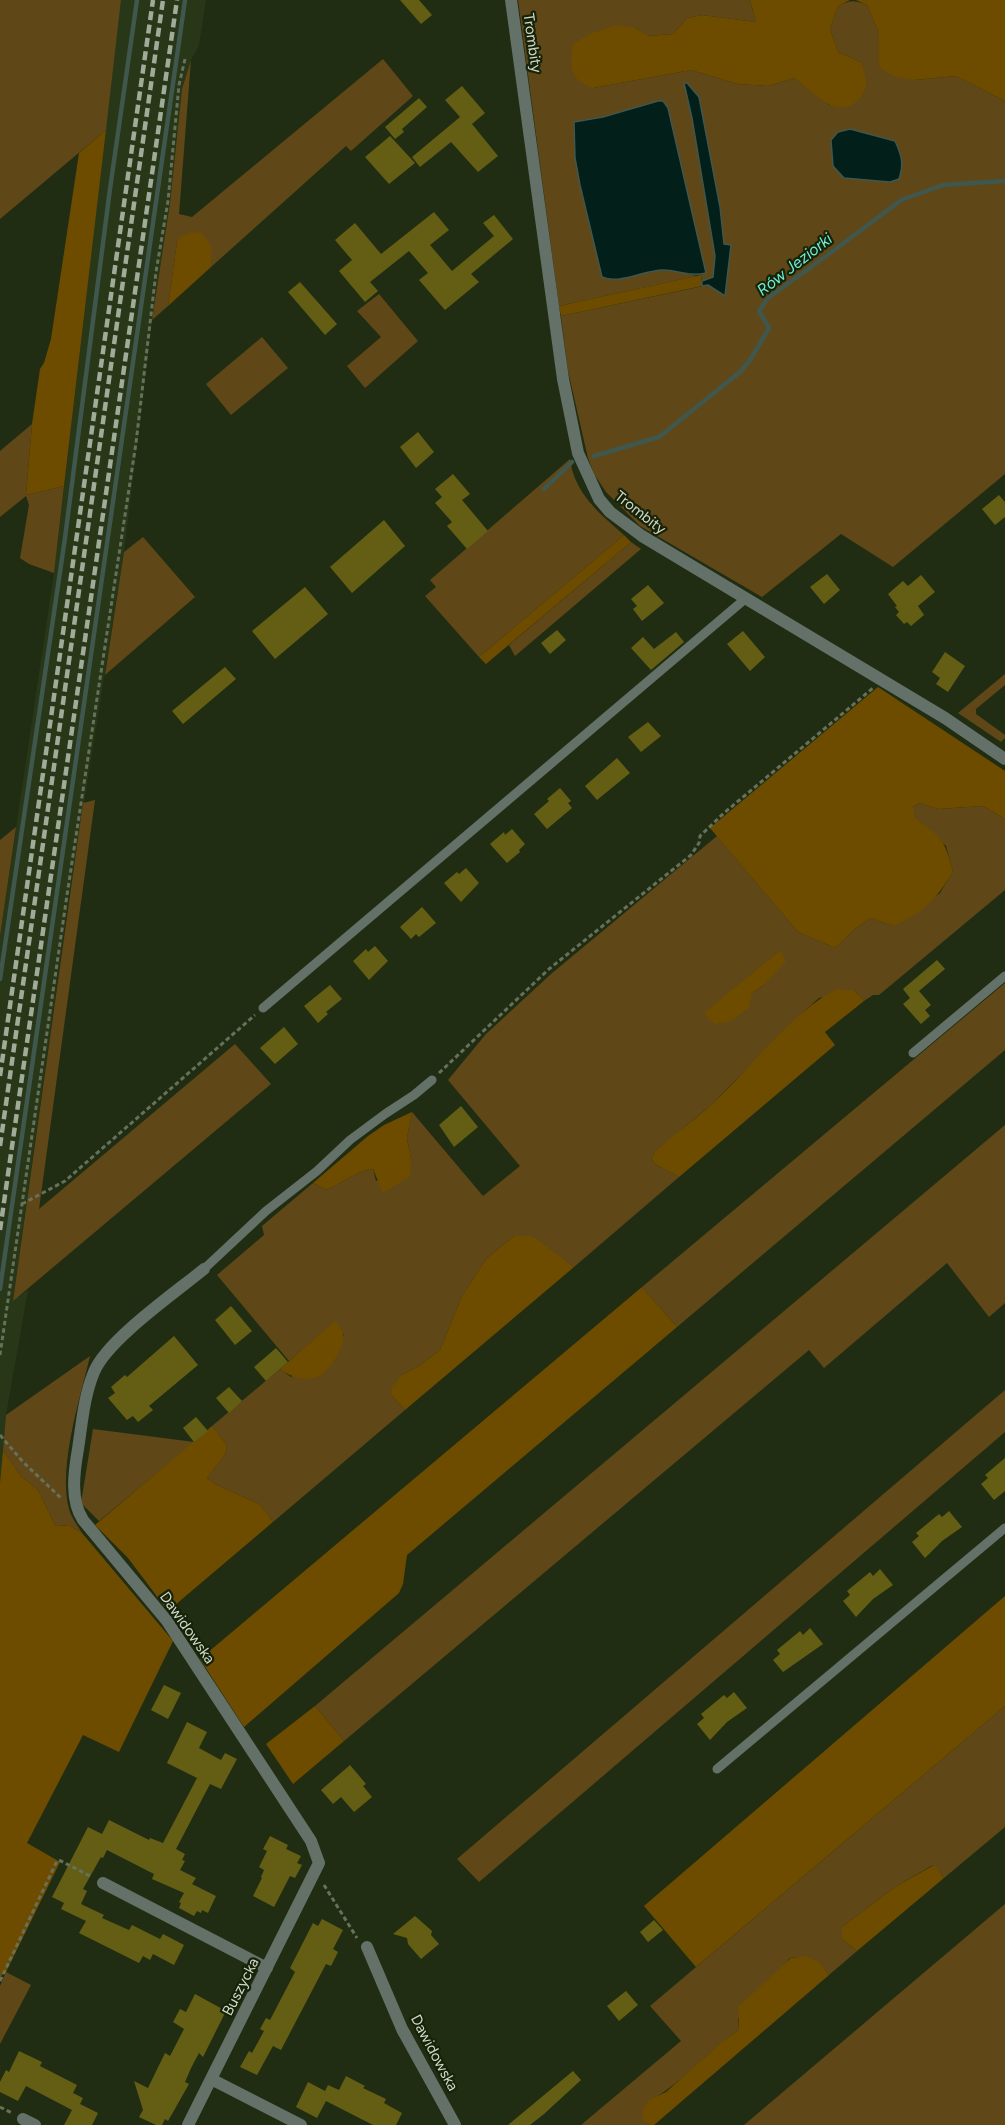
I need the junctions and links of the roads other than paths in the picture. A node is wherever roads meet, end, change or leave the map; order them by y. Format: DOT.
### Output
graph roads {
  1 [pos="511,0"];
  2 [pos="745,599"];
  3 [pos="1005,759"];
  4 [pos="1005,976"];
  5 [pos="263,1008"];
  6 [pos="913,1053"];
  7 [pos="432,1080"];
  8 [pos="204,1269"];
  9 [pos="1005,1528"];
  10 [pos="717,1769"];
  11 [pos="318,1867"];
  12 [pos="103,1882"];
  13 [pos="366,1947"];
  14 [pos="267,1968"];
  15 [pos="211,2079"];
  16 [pos="23,2119"];
  17 [pos="35,2125"];
  18 [pos="188,2125"];
  19 [pos="301,2125"];
  20 [pos="456,2125"];
  1 -- 2 [label="street, Trombity"];
  2 -- 3 [label="street, Trombity"];
  2 -- 5 [label="lane"];
  4 -- 6 [label="lane"];
  7 -- 8 [label="lane"];
  8 -- 11 [label="street, Dawidowska"];
  9 -- 10 [label="lane"];
  11 -- 14 [label="street, Buszycka"];
  12 -- 14 [label="street"];
  13 -- 20 [label="street, Dawidowska"];
  14 -- 15 [label="street, Buszycka"];
  15 -- 18 [label="street, Buszycka"];
  15 -- 19 [label="street"];
  16 -- 17 [label="street"];
}
